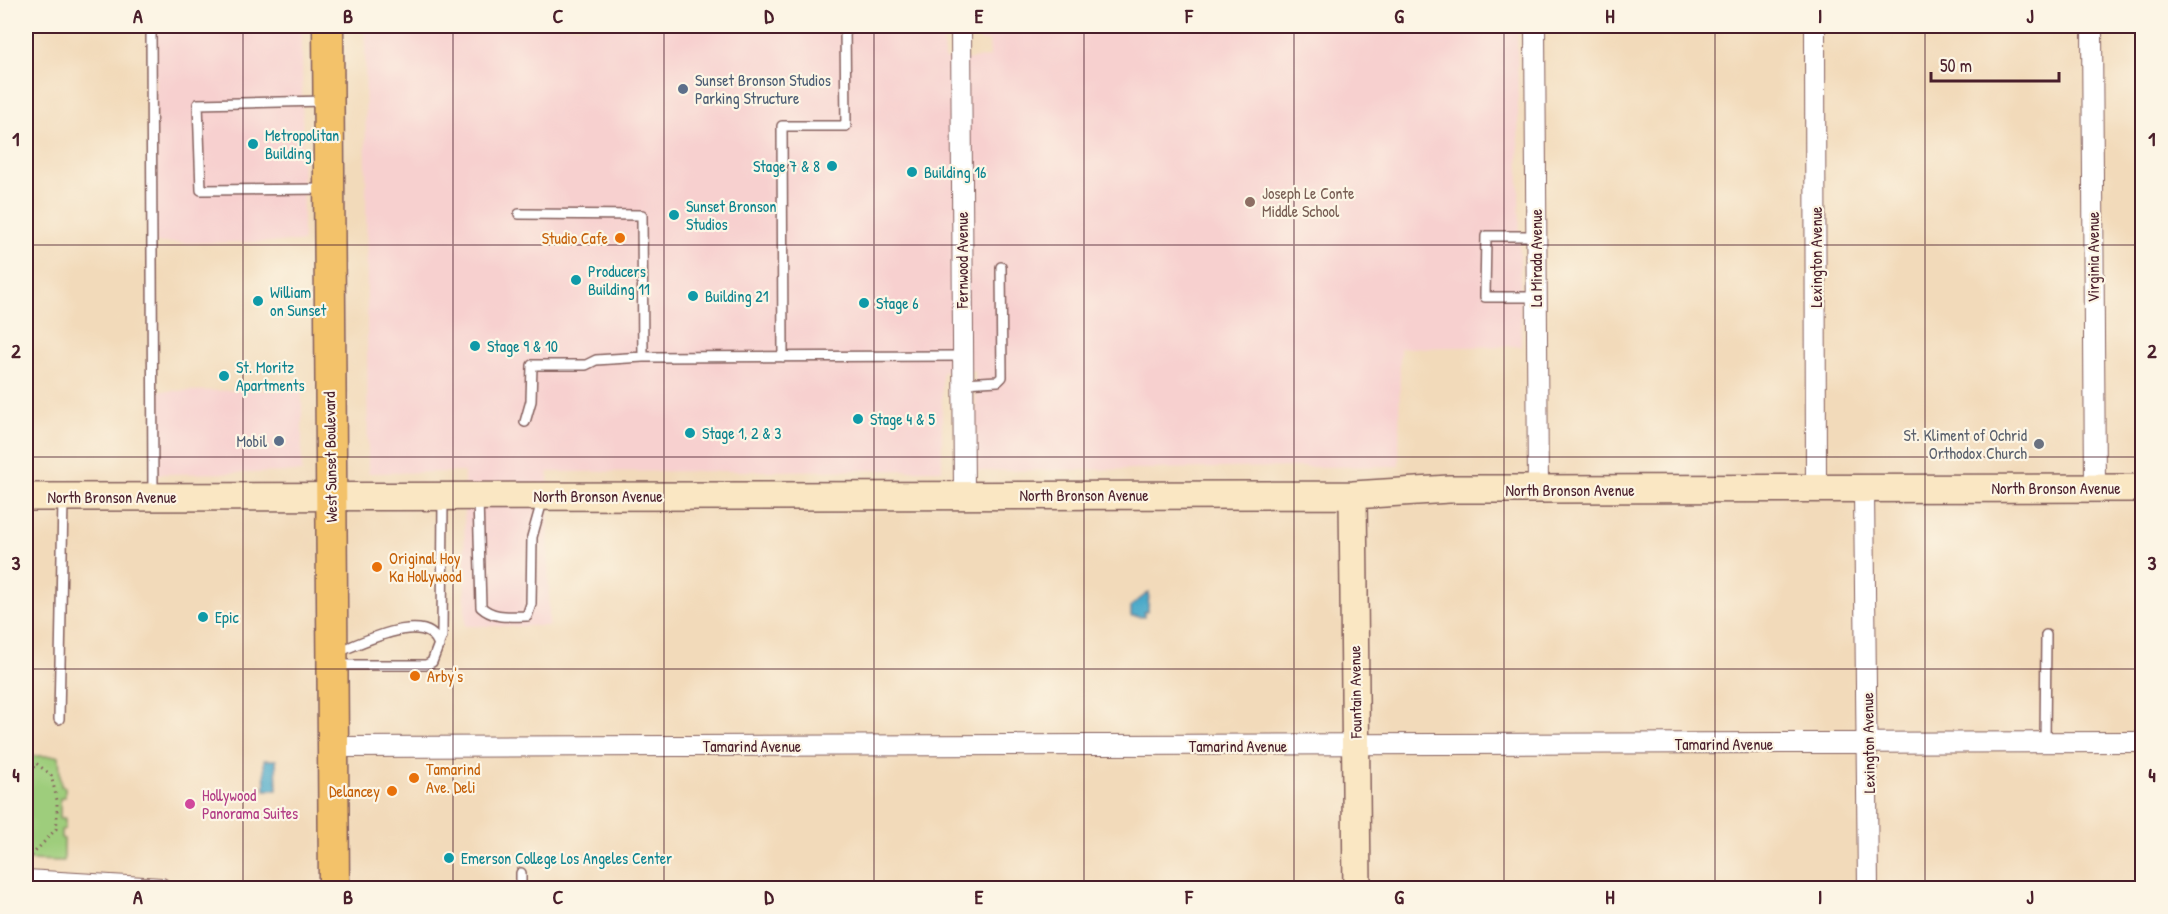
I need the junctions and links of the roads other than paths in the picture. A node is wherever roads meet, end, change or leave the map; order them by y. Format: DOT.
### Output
graph roads {
  1 [pos="151,26"];
  2 [pos="328,26"];
  3 [pos="846,26"];
  4 [pos="961,26"];
  5 [pos="1535,26"];
  6 [pos="1815,26"];
  7 [pos="2092,26"];
  8 [pos="328,101"];
  9 [pos="328,189"];
  10 [pos="519,214"];
  11 [pos="1536,236"];
  12 [pos="1001,267"];
  13 [pos="1537,297"];
  14 [pos="962,356"];
  15 [pos="643,357"];
  16 [pos="783,357"];
  17 [pos="963,383"];
  18 [pos="525,422"];
  19 [pos="2095,488"];
  20 [pos="2142,488"];
  21 [pos="1816,489"];
  22 [pos="1864,489"];
  23 [pos="1538,490"];
  24 [pos="964,495"];
  25 [pos="1353,495"];
  26 [pos="153,496"];
  27 [pos="330,496"];
  28 [pos="443,496"];
  29 [pos="478,496"];
  30 [pos="543,496"];
  31 [pos="26,497"];
  32 [pos="63,497"];
  33 [pos="2046,635"];
  34 [pos="439,646"];
  35 [pos="332,660"];
  36 [pos="59,719"];
  37 [pos="2045,742"];
  38 [pos="2142,742"];
  39 [pos="1868,743"];
  40 [pos="1355,746"];
  41 [pos="333,747"];
  42 [pos="521,873"];
  43 [pos="26,880"];
  44 [pos="161,888"];
  45 [pos="334,888"];
  46 [pos="521,888"];
  47 [pos="1357,888"];
  48 [pos="1868,888"];
  1 -- 26 [label="lane"];
  2 -- 8 [label="main road, West Sunset Boulevard"];
  3 -- 16 [label="lane"];
  4 -- 14 [label="street, Fernwood Avenue"];
  5 -- 11 [label="street, La Mirada Avenue"];
  6 -- 21 [label="street, Lexington Avenue"];
  7 -- 19 [label="street, Virginia Avenue"];
  8 -- 9 [label="main road, West Sunset Boulevard"];
  8 -- 9 [label="lane"];
  9 -- 27 [label="main road, West Sunset Boulevard"];
  10 -- 15 [label="lane"];
  11 -- 13 [label="street, La Mirada Avenue"];
  11 -- 13 [label="lane"];
  12 -- 17 [label="lane"];
  13 -- 23 [label="street, La Mirada Avenue"];
  14 -- 16 [label="lane"];
  14 -- 17 [label="street, Fernwood Avenue"];
  15 -- 16 [label="lane"];
  15 -- 18 [label="lane"];
  17 -- 24 [label="street, Fernwood Avenue"];
  19 -- 20 [label="street, North Bronson Avenue"];
  19 -- 22 [label="street, North Bronson Avenue"];
  21 -- 22 [label="street, North Bronson Avenue"];
  21 -- 23 [label="street, North Bronson Avenue"];
  22 -- 39 [label="street, Lexington Avenue"];
  23 -- 25 [label="street, North Bronson Avenue"];
  24 -- 25 [label="street, North Bronson Avenue"];
  24 -- 30 [label="street, North Bronson Avenue"];
  25 -- 40 [label="street, Fountain Avenue"];
  26 -- 27 [label="street, North Bronson Avenue"];
  26 -- 32 [label="street, North Bronson Avenue"];
  27 -- 28 [label="street, North Bronson Avenue"];
  27 -- 35 [label="main road, West Sunset Boulevard"];
  28 -- 29 [label="street, North Bronson Avenue"];
  28 -- 34 [label="lane"];
  29 -- 30 [label="street, North Bronson Avenue"];
  29 -- 30 [label="lane"];
  31 -- 32 [label="street, North Bronson Avenue"];
  32 -- 36 [label="lane"];
  33 -- 37 [label="lane"];
  34 -- 35 [label="lane"];
  34 -- 35 [label="lane"];
  35 -- 41 [label="main road, West Sunset Boulevard"];
  37 -- 38 [label="street, Tamarind Avenue"];
  37 -- 39 [label="street, Tamarind Avenue"];
  39 -- 40 [label="street, Tamarind Avenue"];
  39 -- 48 [label="street, Lexington Avenue"];
  40 -- 41 [label="street, Tamarind Avenue"];
  40 -- 47 [label="street, Fountain Avenue"];
  41 -- 45 [label="main road, West Sunset Boulevard"];
  42 -- 46 [label="lane"];
  43 -- 44 [label="street"];
}
